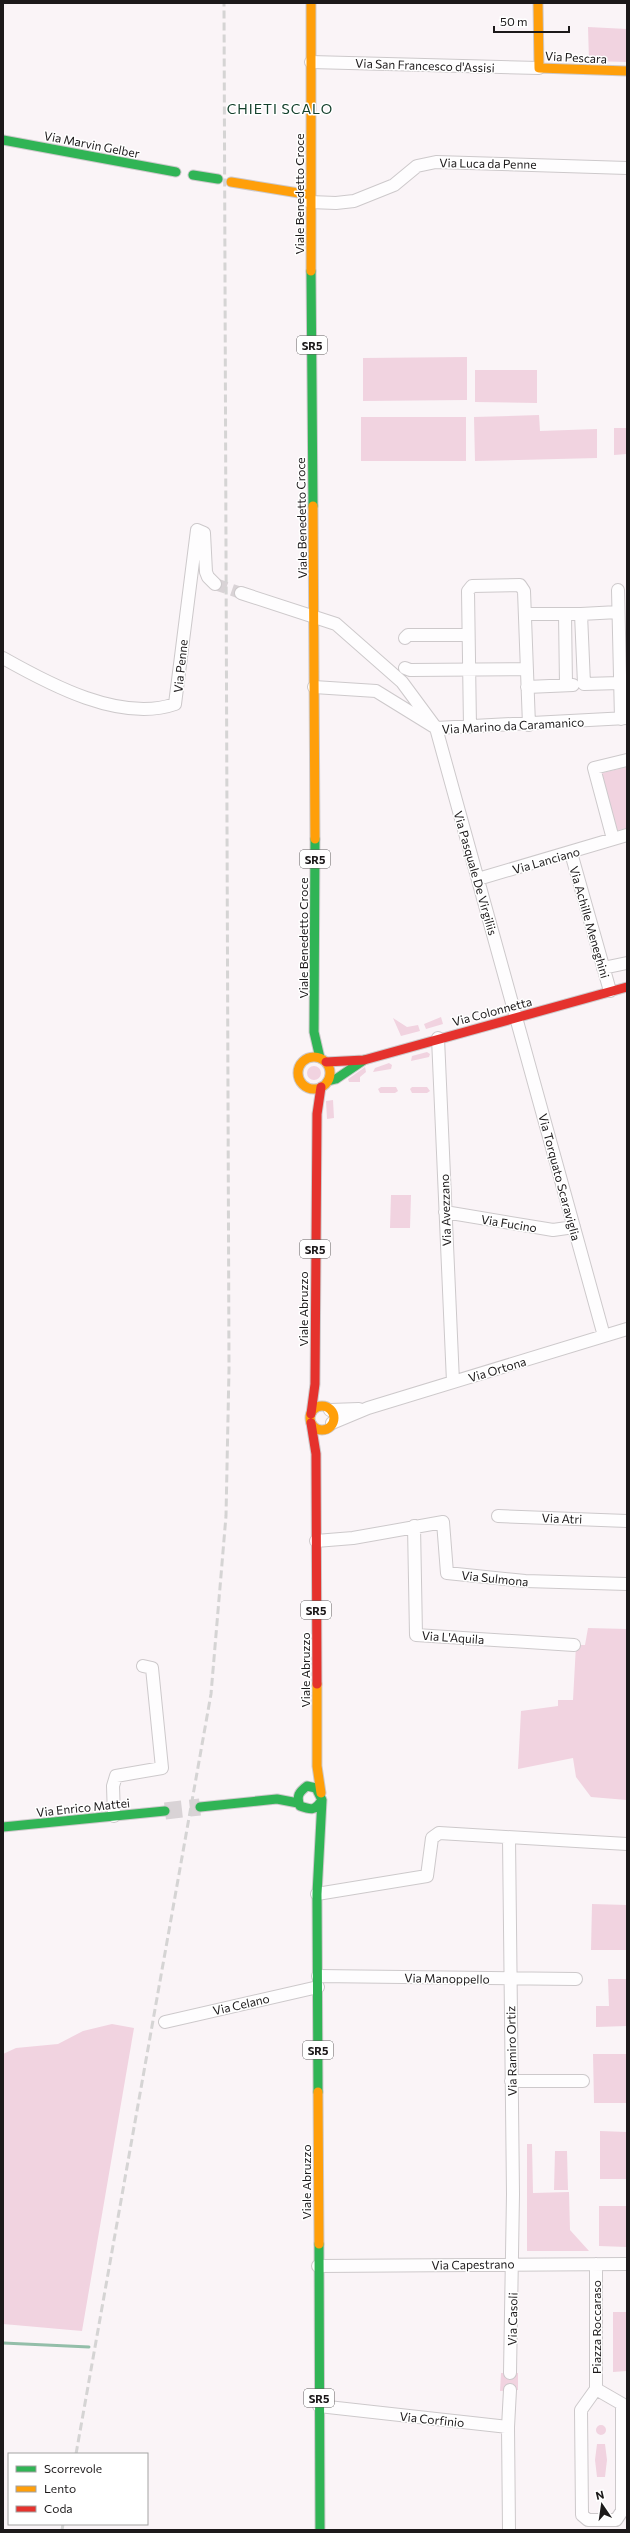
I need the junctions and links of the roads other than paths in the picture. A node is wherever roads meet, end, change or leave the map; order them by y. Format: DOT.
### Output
graph roads {
  1 [pos="311,3"];
  2 [pos="538,3"];
  3 [pos="312,62"];
  4 [pos="539,68"];
  5 [pos="627,71"];
  6 [pos="3,140"];
  7 [pos="627,168"];
  8 [pos="176,172"];
  9 [pos="193,175"];
  10 [pos="218,179"];
  11 [pos="231,182"];
  12 [pos="311,198"];
  13 [pos="215,584"];
  14 [pos="618,590"];
  15 [pos="241,593"];
  16 [pos="618,612"];
  17 [pos="526,614"];
  18 [pos="565,614"];
  19 [pos="581,614"];
  20 [pos="314,616"];
  21 [pos="468,635"];
  22 [pos="405,638"];
  23 [pos="3,658"];
  24 [pos="405,668"];
  25 [pos="527,669"];
  26 [pos="470,670"];
  27 [pos="620,683"];
  28 [pos="584,684"];
  29 [pos="566,685"];
  30 [pos="314,687"];
  31 [pos="527,687"];
  32 [pos="624,718"];
  33 [pos="529,724"];
  34 [pos="470,727"];
  35 [pos="436,728"];
  36 [pos="627,760"];
  37 [pos="627,835"];
  38 [pos="613,839"];
  39 [pos="571,853"];
  40 [pos="478,879"];
  41 [pos="627,963"];
  42 [pos="603,968"];
  43 [pos="627,987"];
  44 [pos="610,992"];
  45 [pos="517,1017"];
  46 [pos="314,1032"];
  47 [pos="438,1038"];
  48 [pos="306,1059"];
  49 [pos="323,1060"];
  50 [pos="364,1060"];
  51 [pos="325,1084"];
  52 [pos="306,1087"];
  53 [pos="317,1114"];
  54 [pos="445,1212"];
  55 [pos="574,1227"];
  56 [pos="627,1329"];
  57 [pos="604,1336"];
  58 [pos="453,1382"];
  59 [pos="315,1384"];
  60 [pos="327,1408"];
  61 [pos="368,1408"];
  62 [pos="311,1419"];
  63 [pos="328,1426"];
  64 [pos="316,1454"];
  65 [pos="498,1516"];
  66 [pos="627,1521"];
  67 [pos="414,1526"];
  68 [pos="316,1540"];
  69 [pos="627,1584"];
  70 [pos="574,1646"];
  71 [pos="143,1666"];
  72 [pos="317,1766"];
  73 [pos="303,1789"];
  74 [pos="321,1796"];
  75 [pos="279,1799"];
  76 [pos="298,1803"];
  77 [pos="200,1807"];
  78 [pos="308,1810"];
  79 [pos="165,1811"];
  80 [pos="114,1816"];
  81 [pos="3,1827"];
  82 [pos="318,1834"];
  83 [pos="509,1838"];
  84 [pos="627,1844"];
  85 [pos="317,1894"];
  86 [pos="576,1979"];
  87 [pos="510,1980"];
  88 [pos="318,1982"];
  89 [pos="165,2022"];
  90 [pos="583,2081"];
  91 [pos="511,2082"];
  92 [pos="513,2264"];
  93 [pos="596,2264"];
  94 [pos="627,2264"];
  95 [pos="318,2266"];
  96 [pos="510,2373"];
  97 [pos="596,2389"];
  98 [pos="510,2390"];
  99 [pos="319,2406"];
  100 [pos="508,2427"];
  101 [pos="320,2530"];
  102 [pos="509,2530"];
  1 -- 3 [label="main road, Viale Benedetto Croce / SR5"];
  2 -- 4 [label="main road, Via Pescara"];
  3 -- 4 [label="street, Via San Francesco d'Assisi"];
  3 -- 12 [label="main road, Viale Benedetto Croce / SR5"];
  4 -- 5 [label="main road, Via Pescara"];
  6 -- 8 [label="main road, Via Marvin Gelber"];
  7 -- 12 [label="street, Via Luca da Penne"];
  9 -- 10 [label="main road"];
  11 -- 12 [label="main road"];
  12 -- 20 [label="main road, Viale Benedetto Croce / SR5"];
  13 -- 23 [label="street, Via Penne"];
  14 -- 16 [label="street"];
  15 -- 20 [label="street"];
  16 -- 19 [label="street"];
  16 -- 27 [label="street"];
  17 -- 18 [label="street"];
  17 -- 21 [label="street"];
  17 -- 25 [label="street"];
  18 -- 19 [label="street"];
  18 -- 29 [label="street"];
  19 -- 28 [label="street"];
  20 -- 30 [label="main road, Viale Benedetto Croce / SR5"];
  20 -- 35 [label="street, Via Pasquale De Virgiliis"];
  21 -- 22 [label="street"];
  21 -- 26 [label="street"];
  24 -- 26 [label="street"];
  25 -- 26 [label="street"];
  25 -- 31 [label="street"];
  26 -- 34 [label="street"];
  27 -- 28 [label="street"];
  27 -- 32 [label="street"];
  28 -- 29 [label="street"];
  29 -- 31 [label="street"];
  30 -- 35 [label="street, Via Marino da Caramanico"];
  30 -- 46 [label="main road, Viale Benedetto Croce / SR5"];
  31 -- 33 [label="street"];
  32 -- 33 [label="street, Via Marino da Caramanico"];
  33 -- 34 [label="street, Via Marino da Caramanico"];
  34 -- 35 [label="street, Via Marino da Caramanico"];
  35 -- 40 [label="street, Via Pasquale De Virgiliis"];
  36 -- 38 [label="street"];
  37 -- 38 [label="street, Via Lanciano"];
  38 -- 39 [label="street, Via Lanciano"];
  39 -- 40 [label="street, Via Lanciano"];
  39 -- 42 [label="street, Via Achille Meneghini"];
  40 -- 45 [label="street, Via Pasquale De Virgiliis"];
  41 -- 42 [label="street"];
  42 -- 44 [label="street, Via Achille Meneghini"];
  43 -- 44 [label="main road, Via Colonnetta"];
  44 -- 45 [label="main road, Via Colonnetta"];
  45 -- 47 [label="main road, Via Colonnetta"];
  45 -- 55 [label="street, Via Torquato Scaraviglia"];
  46 -- 48 [label="main road, SR5"];
  46 -- 49 [label="main road, SR5"];
  47 -- 50 [label="main road, Via Colonnetta"];
  47 -- 54 [label="street, Via Avezzano"];
  48 -- 49 [label="main road"];
  48 -- 52 [label="main road, SR5"];
  49 -- 50 [label="main road"];
  49 -- 51 [label="main road, SR5"];
  50 -- 51 [label="main road"];
  51 -- 52 [label="main road"];
  51 -- 53 [label="main road, SR5"];
  52 -- 53 [label="main road, SR5"];
  53 -- 59 [label="main road, Viale Abruzzo / SR5"];
  54 -- 55 [label="street, Via Fucino"];
  54 -- 58 [label="street, Via Avezzano"];
  55 -- 57 [label="street, Via Torquato Scaraviglia"];
  56 -- 57 [label="street, Via Ortona"];
  57 -- 58 [label="street, Via Ortona"];
  58 -- 61 [label="street, Via Ortona"];
  59 -- 60 [label="main road, Viale Abruzzo / SR5"];
  59 -- 62 [label="main road, Viale Abruzzo / SR5"];
  60 -- 61 [label="street, Via Ortona"];
  60 -- 62 [label="main road"];
  60 -- 63 [label="main road, SR5"];
  61 -- 63 [label="street, Via Ortona"];
  62 -- 63 [label="main road"];
  62 -- 64 [label="main road, Viale Abruzzo / SR5"];
  63 -- 64 [label="main road, Viale Abruzzo / SR5"];
  64 -- 68 [label="main road, Viale Abruzzo / SR5"];
  65 -- 66 [label="street, Via Atri"];
  67 -- 68 [label="street, Via Sulmona"];
  67 -- 69 [label="street, Via Sulmona"];
  67 -- 70 [label="street, Via L'Aquila"];
  68 -- 72 [label="main road, Viale Abruzzo / SR5"];
  71 -- 80 [label="street"];
  72 -- 73 [label="main road, Viale Abruzzo / SR5"];
  72 -- 74 [label="main road, Viale Abruzzo / SR5"];
  73 -- 74 [label="main road"];
  73 -- 75 [label="main road"];
  73 -- 76 [label="main road, SR5"];
  74 -- 78 [label="main road"];
  74 -- 82 [label="main road, Viale Abruzzo / SR5"];
  75 -- 76 [label="main road"];
  75 -- 77 [label="main road"];
  76 -- 78 [label="main road"];
  78 -- 82 [label="main road, Viale Abruzzo / SR5"];
  79 -- 80 [label="main road, Via Enrico Mattei"];
  80 -- 81 [label="main road, Via Enrico Mattei"];
  82 -- 85 [label="main road, Viale Abruzzo / SR5"];
  83 -- 84 [label="street"];
  83 -- 85 [label="street"];
  83 -- 87 [label="street, Via Ramiro Ortiz"];
  85 -- 88 [label="main road, Viale Abruzzo / SR5"];
  86 -- 87 [label="street, Via Manoppello"];
  87 -- 88 [label="street, Via Manoppello"];
  87 -- 91 [label="street, Via Ramiro Ortiz"];
  88 -- 89 [label="street, Via Celano"];
  88 -- 95 [label="main road, Viale Abruzzo / SR5"];
  90 -- 91 [label="street"];
  91 -- 92 [label="street, Via Ramiro Ortiz"];
  92 -- 93 [label="street, Via Capestrano"];
  92 -- 95 [label="street, Via Capestrano"];
  92 -- 96 [label="street, Via Casoli"];
  93 -- 94 [label="street, Via Capestrano"];
  93 -- 97 [label="street, Piazza Roccaraso"];
  95 -- 99 [label="main road, Viale Abruzzo / SR5"];
  97 -- 97 [label="street, Piazza Roccaraso"];
  98 -- 100 [label="street"];
  99 -- 100 [label="street, Via Corfinio"];
  99 -- 101 [label="main road, Viale Abruzzo / SR5"];
  100 -- 102 [label="street"];
}
